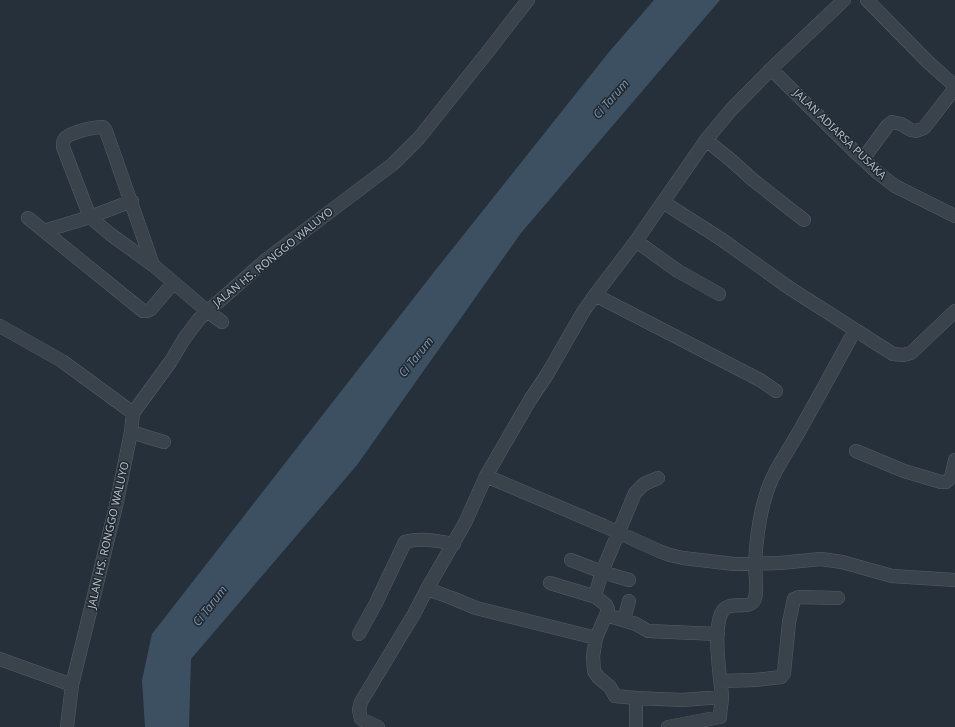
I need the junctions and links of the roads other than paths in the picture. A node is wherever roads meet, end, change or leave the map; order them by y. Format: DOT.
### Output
graph roads {
  1 [pos="528,0"];
  2 [pos="844,0"];
  3 [pos="867,0"];
  4 [pos="771,69"];
  5 [pos="955,87"];
  6 [pos="706,140"];
  7 [pos="862,159"];
  8 [pos="132,201"];
  9 [pos="663,202"];
  10 [pos="955,216"];
  11 [pos="90,217"];
  12 [pos="28,218"];
  13 [pos="804,220"];
  14 [pos="44,231"];
  15 [pos="636,241"];
  16 [pos="153,265"];
  17 [pos="173,283"];
  18 [pos="719,294"];
  19 [pos="595,295"];
  20 [pos="207,311"];
  21 [pos="955,311"];
  22 [pos="222,322"];
  23 [pos="0,326"];
  24 [pos="855,330"];
  25 [pos="776,391"];
  26 [pos="133,413"];
  27 [pos="131,432"];
  28 [pos="164,442"];
  29 [pos="856,451"];
  30 [pos="955,460"];
  31 [pos="486,476"];
  32 [pos="658,478"];
  33 [pos="618,532"];
  34 [pos="454,544"];
  35 [pos="571,560"];
  36 [pos="755,564"];
  37 [pos="602,572"];
  38 [pos="629,580"];
  39 [pos="955,580"];
  40 [pos="550,583"];
  41 [pos="426,589"];
  42 [pos="596,597"];
  43 [pos="838,598"];
  44 [pos="628,600"];
  45 [pos="606,615"];
  46 [pos="624,620"];
  47 [pos="359,634"];
  48 [pos="718,634"];
  49 [pos="596,638"];
  50 [pos="0,659"];
  51 [pos="720,681"];
  52 [pos="72,685"];
  53 [pos="722,697"];
  54 [pos="636,698"];
  55 [pos="67,727"];
  56 [pos="378,727"];
  57 [pos="636,727"];
  58 [pos="668,727"];
  1 -- 20 [label="street, JALAN HS. RONGGO WALUYO"];
  2 -- 4 [label="street"];
  3 -- 5 [label="street"];
  4 -- 6 [label="street"];
  4 -- 7 [label="street, JALAN ADIARSA PUSAKA"];
  5 -- 7 [label="street"];
  6 -- 9 [label="street"];
  6 -- 13 [label="street"];
  7 -- 10 [label="street, JALAN ADIARSA PUSAKA"];
  8 -- 11 [label="street"];
  8 -- 11 [label="street"];
  8 -- 16 [label="street"];
  9 -- 15 [label="street"];
  9 -- 24 [label="street"];
  11 -- 14 [label="street"];
  11 -- 16 [label="street"];
  12 -- 14 [label="street"];
  14 -- 17 [label="street"];
  15 -- 18 [label="street"];
  15 -- 19 [label="street"];
  16 -- 17 [label="street"];
  17 -- 20 [label="street"];
  19 -- 25 [label="street"];
  19 -- 31 [label="street"];
  20 -- 22 [label="street"];
  20 -- 26 [label="street, JALAN HS. RONGGO WALUYO"];
  21 -- 24 [label="street"];
  23 -- 26 [label="street"];
  24 -- 36 [label="street"];
  26 -- 27 [label="street, JALAN HS. RONGGO WALUYO"];
  27 -- 28 [label="street"];
  27 -- 52 [label="street, JALAN HS. RONGGO WALUYO"];
  29 -- 30 [label="street"];
  31 -- 33 [label="street"];
  31 -- 34 [label="street"];
  32 -- 33 [label="street"];
  33 -- 36 [label="street"];
  33 -- 37 [label="street"];
  34 -- 41 [label="street"];
  34 -- 47 [label="street"];
  35 -- 37 [label="street"];
  36 -- 39 [label="street"];
  36 -- 48 [label="street"];
  37 -- 38 [label="street"];
  37 -- 42 [label="street"];
  40 -- 42 [label="street"];
  41 -- 49 [label="street"];
  41 -- 56 [label="street"];
  42 -- 45 [label="street"];
  43 -- 51 [label="street"];
  44 -- 46 [label="street"];
  45 -- 46 [label="street"];
  45 -- 49 [label="street"];
  46 -- 48 [label="street"];
  48 -- 51 [label="street"];
  49 -- 54 [label="street"];
  50 -- 52 [label="street"];
  51 -- 53 [label="street"];
  52 -- 55 [label="street, JALAN HS. RONGGO WALUYO"];
  53 -- 54 [label="street"];
  53 -- 58 [label="street"];
  54 -- 57 [label="street"];
}
